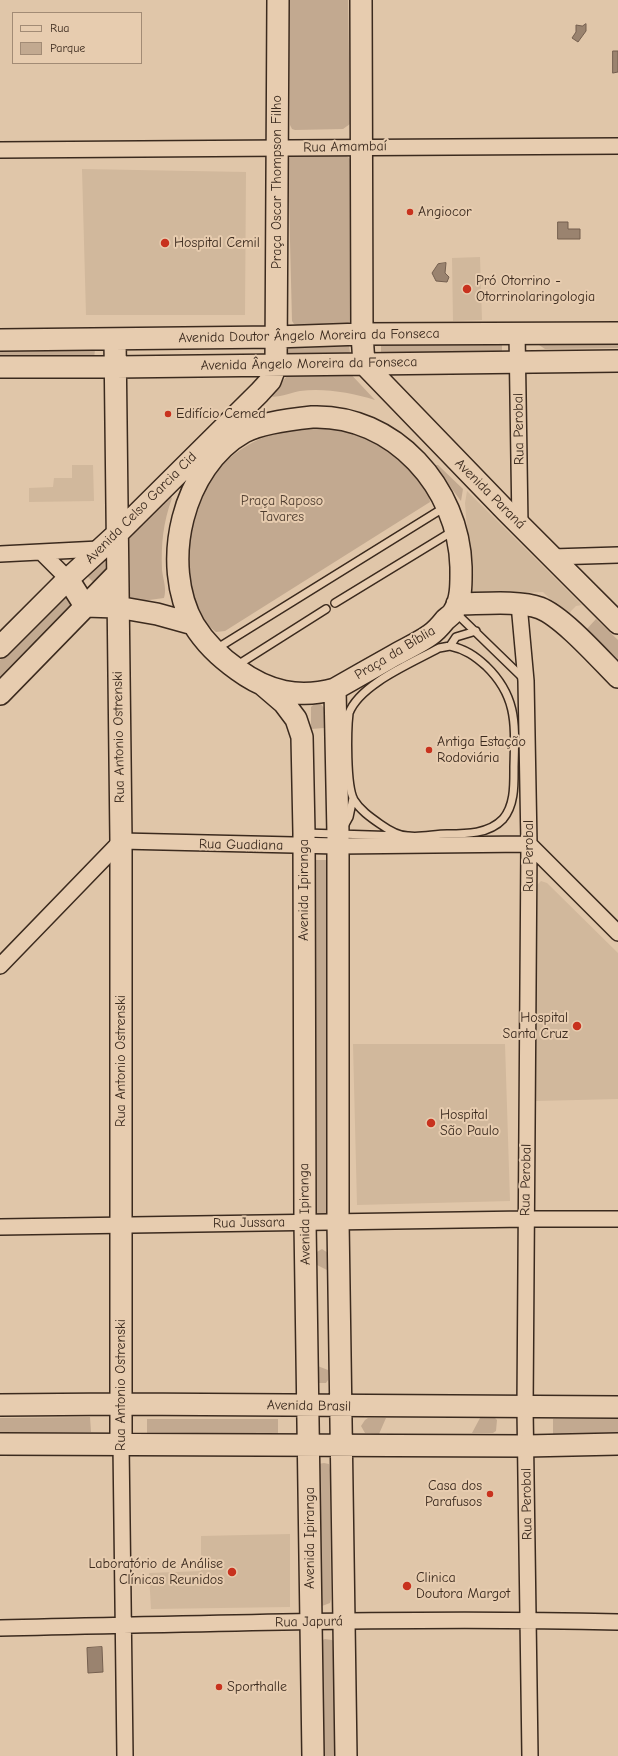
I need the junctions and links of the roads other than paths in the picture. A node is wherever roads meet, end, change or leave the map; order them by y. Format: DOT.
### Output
graph roads {
  1 [pos="278,0"];
  2 [pos="361,0"];
  3 [pos="362,146"];
  4 [pos="618,146"];
  5 [pos="278,149"];
  6 [pos="0,150"];
  7 [pos="517,332"];
  8 [pos="618,333"];
  9 [pos="362,334"];
  10 [pos="276,337"];
  11 [pos="115,339"];
  12 [pos="0,340"];
  13 [pos="518,361"];
  14 [pos="618,361"];
  15 [pos="364,364"];
  16 [pos="238,365"];
  17 [pos="276,365"];
  18 [pos="0,367"];
  19 [pos="116,367"];
  20 [pos="259,393"];
  21 [pos="245,431"];
  22 [pos="397,444"];
  23 [pos="201,448"];
  24 [pos="116,486"];
  25 [pos="188,498"];
  26 [pos="146,504"];
  27 [pos="447,506"];
  28 [pos="513,518"];
  29 [pos="456,529"];
  30 [pos="118,533"];
  31 [pos="100,550"];
  32 [pos="42,553"];
  33 [pos="0,554"];
  34 [pos="618,555"];
  35 [pos="552,557"];
  36 [pos="117,574"];
  37 [pos="68,579"];
  38 [pos="335,603"];
  39 [pos="519,604"];
  40 [pos="85,606"];
  41 [pos="117,607"];
  42 [pos="456,608"];
  43 [pos="326,609"];
  44 [pos="157,614"];
  45 [pos="618,623"];
  46 [pos="194,624"];
  47 [pos="476,631"];
  48 [pos="118,636"];
  49 [pos="434,642"];
  50 [pos="450,646"];
  51 [pos="0,647"];
  52 [pos="214,650"];
  53 [pos="234,667"];
  54 [pos="618,677"];
  55 [pos="526,681"];
  56 [pos="263,686"];
  57 [pos="335,689"];
  58 [pos="0,694"];
  59 [pos="342,721"];
  60 [pos="353,798"];
  61 [pos="407,836"];
  62 [pos="304,840"];
  63 [pos="337,840"];
  64 [pos="121,841"];
  65 [pos="530,844"];
  66 [pos="618,933"];
  67 [pos="0,966"];
  68 [pos="526,1219"];
  69 [pos="618,1220"];
  70 [pos="338,1221"];
  71 [pos="305,1222"];
  72 [pos="121,1225"];
  73 [pos="0,1227"];
  74 [pos="121,1404"];
  75 [pos="0,1406"];
  76 [pos="309,1406"];
  77 [pos="340,1406"];
  78 [pos="618,1407"];
  79 [pos="525,1408"];
  80 [pos="0,1444"];
  81 [pos="121,1444"];
  82 [pos="309,1444"];
  83 [pos="341,1444"];
  84 [pos="618,1444"];
  85 [pos="526,1446"];
  86 [pos="528,1620"];
  87 [pos="310,1622"];
  88 [pos="344,1622"];
  89 [pos="618,1622"];
  90 [pos="124,1626"];
  91 [pos="0,1628"];
  92 [pos="125,1756"];
  93 [pos="314,1756"];
  94 [pos="346,1756"];
  95 [pos="530,1756"];
  1 -- 5 [label="street, Praça Oscar Thompson Filho"];
  2 -- 3 [label="street"];
  3 -- 4 [label="street, Rua Amambaí"];
  3 -- 5 [label="street, Rua Amambaí"];
  3 -- 9 [label="street"];
  5 -- 6 [label="street, Rua Amambaí"];
  5 -- 10 [label="street, Praça Oscar Thompson Filho"];
  7 -- 8 [label="street, Avenida Doutor Ângelo Moreira da Fonseca"];
  7 -- 9 [label="street, Avenida Doutor Ângelo Moreira da Fonseca"];
  7 -- 13 [label="street, Rua Perobal"];
  9 -- 10 [label="street, Avenida Doutor Ângelo Moreira da Fonseca"];
  9 -- 15 [label="street"];
  10 -- 11 [label="street, Avenida Doutor Ângelo Moreira da Fonseca"];
  10 -- 17 [label="street, Praça Oscar Thompson Filho"];
  11 -- 12 [label="street, Avenida Doutor Ângelo Moreira da Fonseca"];
  11 -- 19 [label="street, Rua Antonio Ostrenski"];
  13 -- 14 [label="street, Avenida Ângelo Moreira da Fonseca"];
  13 -- 15 [label="street, Avenida Ângelo Moreira da Fonseca"];
  13 -- 28 [label="street, Rua Perobal"];
  15 -- 17 [label="street, Avenida Ângelo Moreira da Fonseca"];
  15 -- 28 [label="street, Avenida Paraná"];
  16 -- 17 [label="street, Avenida Ângelo Moreira da Fonseca"];
  16 -- 19 [label="street, Avenida Ângelo Moreira da Fonseca"];
  16 -- 20 [label="street"];
  17 -- 20 [label="street, Avenida Celso Garcia Cid"];
  18 -- 19 [label="street, Avenida Ângelo Moreira da Fonseca"];
  19 -- 24 [label="street, Rua Antonio Ostrenski"];
  20 -- 23 [label="street, Avenida Celso Garcia Cid"];
  21 -- 22 [label="street, Praça da Bíblia"];
  21 -- 23 [label="street"];
  21 -- 25 [label="street, Praça da Bíblia"];
  22 -- 27 [label="street, Praça da Bíblia"];
  22 -- 28 [label="street"];
  23 -- 25 [label="street"];
  23 -- 26 [label="street, Avenida Celso Garcia Cid"];
  24 -- 26 [label="street"];
  24 -- 30 [label="street, Rua Antonio Ostrenski"];
  25 -- 46 [label="street, Praça da Bíblia"];
  26 -- 30 [label="street, Avenida Celso Garcia Cid"];
  27 -- 29 [label="street, Praça da Bíblia"];
  27 -- 52 [label="lane"];
  28 -- 35 [label="street, Avenida Paraná"];
  29 -- 38 [label="lane"];
  29 -- 42 [label="street, Praça da Bíblia"];
  30 -- 31 [label="street, Avenida Celso Garcia Cid"];
  30 -- 36 [label="street, Rua Antonio Ostrenski"];
  31 -- 32 [label="street"];
  31 -- 37 [label="street, Avenida Celso Garcia Cid"];
  32 -- 33 [label="street"];
  32 -- 37 [label="street"];
  34 -- 35 [label="street"];
  35 -- 45 [label="street, Avenida Paraná"];
  36 -- 40 [label="street"];
  36 -- 41 [label="street, Rua Antonio Ostrenski"];
  37 -- 40 [label="street"];
  37 -- 51 [label="street, Avenida Celso Garcia Cid"];
  39 -- 42 [label="street"];
  39 -- 54 [label="street"];
  39 -- 55 [label="street, Rua Perobal"];
  40 -- 41 [label="street"];
  40 -- 58 [label="street"];
  41 -- 44 [label="street"];
  41 -- 48 [label="street, Rua Antonio Ostrenski"];
  42 -- 47 [label="lane"];
  42 -- 49 [label="street, Praça da Bíblia"];
  43 -- 53 [label="lane"];
  44 -- 46 [label="street"];
  44 -- 48 [label="street"];
  46 -- 52 [label="street, Praça da Bíblia"];
  47 -- 50 [label="lane"];
  47 -- 55 [label="lane"];
  48 -- 64 [label="street, Rua Antonio Ostrenski"];
  49 -- 50 [label="lane"];
  49 -- 57 [label="street, Praça da Bíblia"];
  49 -- 59 [label="lane"];
  50 -- 61 [label="lane"];
  52 -- 53 [label="street, Praça da Bíblia"];
  53 -- 56 [label="street, Praça da Bíblia"];
  55 -- 65 [label="street, Rua Perobal"];
  56 -- 57 [label="street, Praça da Bíblia"];
  56 -- 62 [label="street, Avenida Ipiranga"];
  57 -- 59 [label="street"];
  59 -- 60 [label="lane"];
  59 -- 63 [label="street"];
  60 -- 61 [label="lane"];
  60 -- 63 [label="lane"];
  61 -- 63 [label="lane"];
  62 -- 63 [label="street, Rua Guadiana"];
  62 -- 64 [label="street, Rua Guadiana"];
  62 -- 71 [label="street, Avenida Ipiranga"];
  63 -- 65 [label="street, Rua Guadiana"];
  63 -- 70 [label="street"];
  64 -- 67 [label="street"];
  64 -- 72 [label="street, Rua Antonio Ostrenski"];
  65 -- 66 [label="street"];
  65 -- 68 [label="street, Rua Perobal"];
  68 -- 69 [label="street, Rua Jussara"];
  68 -- 70 [label="street, Rua Jussara"];
  68 -- 79 [label="street, Rua Perobal"];
  70 -- 71 [label="street, Rua Jussara"];
  70 -- 77 [label="street"];
  71 -- 72 [label="street, Rua Jussara"];
  71 -- 76 [label="street, Avenida Ipiranga"];
  72 -- 73 [label="street, Rua Jussara"];
  72 -- 74 [label="street, Rua Antonio Ostrenski"];
  74 -- 75 [label="street, Avenida Brasil"];
  74 -- 76 [label="street, Avenida Brasil"];
  74 -- 81 [label="street, Rua Antonio Ostrenski"];
  76 -- 77 [label="street, Avenida Brasil"];
  76 -- 82 [label="street, Avenida Ipiranga"];
  77 -- 79 [label="street, Avenida Brasil"];
  77 -- 83 [label="street"];
  78 -- 79 [label="street, Avenida Brasil"];
  79 -- 85 [label="street, Rua Perobal"];
  80 -- 81 [label="street"];
  81 -- 82 [label="street"];
  81 -- 90 [label="street, Rua Antonio Ostrenski"];
  82 -- 83 [label="street"];
  82 -- 87 [label="street, Avenida Ipiranga"];
  83 -- 85 [label="street"];
  83 -- 88 [label="street"];
  84 -- 85 [label="street"];
  85 -- 86 [label="street, Rua Perobal"];
  86 -- 88 [label="street, Rua Japurá"];
  86 -- 89 [label="street, Rua Japurá"];
  86 -- 95 [label="street, Rua Perobal"];
  87 -- 88 [label="street, Rua Japurá"];
  87 -- 90 [label="street, Rua Japurá"];
  87 -- 93 [label="street, Avenida Ipiranga"];
  88 -- 94 [label="street"];
  90 -- 91 [label="street, Rua Japurá"];
  90 -- 92 [label="street, Rua Antonio Ostrenski"];
}
